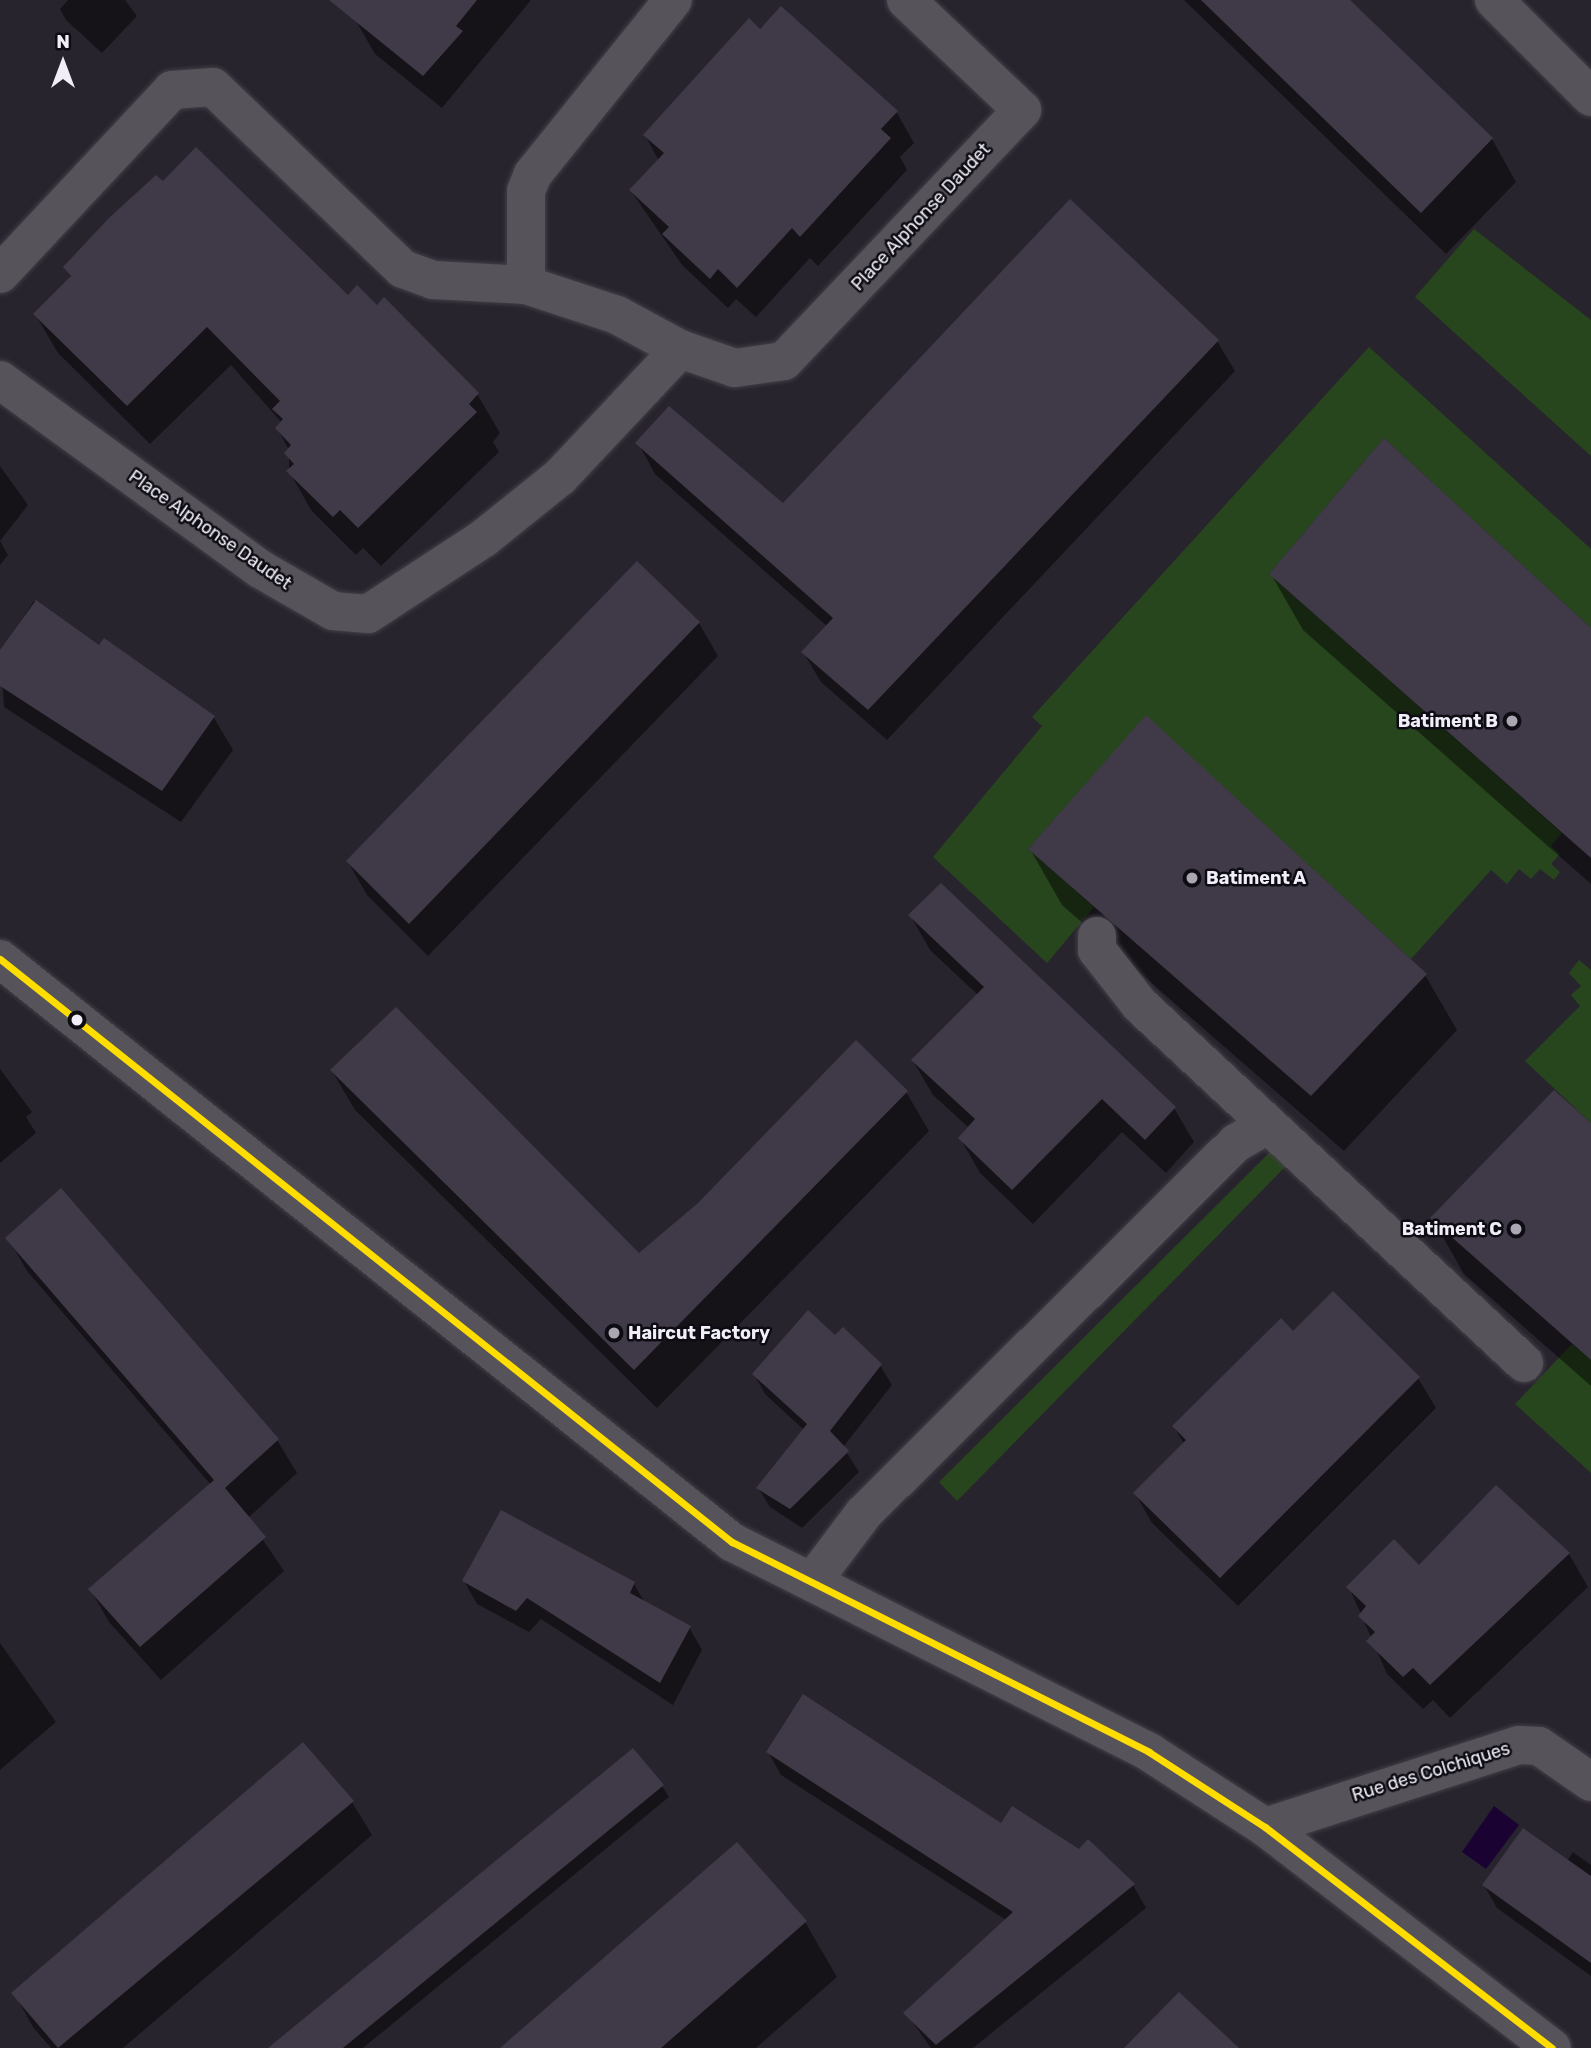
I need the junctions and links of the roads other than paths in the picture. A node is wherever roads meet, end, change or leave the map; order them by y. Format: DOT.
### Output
graph roads {
  1 [pos="673,0"];
  2 [pos="906,0"];
  3 [pos="1494,0"];
  4 [pos="1591,97"];
  5 [pos="0,274"];
  6 [pos="526,285"];
  7 [pos="680,349"];
  8 [pos="0,380"];
  9 [pos="1097,936"];
  10 [pos="0,959"];
  11 [pos="1268,1125"];
  12 [pos="1524,1363"];
  13 [pos="812,1582"];
  14 [pos="1591,1782"];
  15 [pos="1265,1827"];
  16 [pos="1552,2048"];
  1 -- 6 [label="street"];
  2 -- 7 [label="street, Place Alphonse Daudet"];
  3 -- 4 [label="street"];
  5 -- 6 [label="street, Place Alphonse Daudet"];
  6 -- 7 [label="street, Place Alphonse Daudet"];
  7 -- 8 [label="street, Place Alphonse Daudet"];
  9 -- 11 [label="street"];
  10 -- 13 [label="street"];
  11 -- 12 [label="street"];
  11 -- 13 [label="street"];
  13 -- 15 [label="street"];
  14 -- 15 [label="street, Rue des Colchiques"];
  15 -- 16 [label="street"];
}
